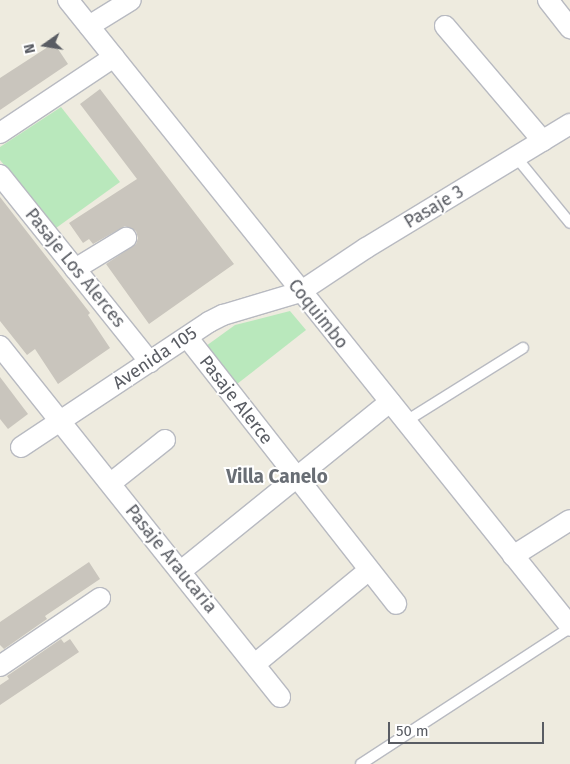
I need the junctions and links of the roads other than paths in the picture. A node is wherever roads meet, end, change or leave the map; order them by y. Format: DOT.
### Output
graph roads {
  1 [pos="68,0"];
  2 [pos="131,0"];
  3 [pos="548,0"];
  4 [pos="89,26"];
  5 [pos="445,26"];
  6 [pos="570,28"];
  7 [pos="114,57"];
  8 [pos="570,124"];
  9 [pos="0,133"];
  10 [pos="543,140"];
  11 [pos="516,157"];
  12 [pos="0,175"];
  13 [pos="570,223"];
  14 [pos="126,238"];
  15 [pos="75,269"];
  16 [pos="300,292"];
  17 [pos="187,337"];
  18 [pos="0,346"];
  19 [pos="523,348"];
  20 [pos="150,362"];
  21 [pos="390,402"];
  22 [pos="61,421"];
  23 [pos="406,422"];
  24 [pos="165,440"];
  25 [pos="21,447"];
  26 [pos="297,477"];
  27 [pos="111,483"];
  28 [pos="570,520"];
  29 [pos="513,556"];
  30 [pos="369,570"];
  31 [pos="181,571"];
  32 [pos="100,598"];
  33 [pos="396,604"];
  34 [pos="570,627"];
  35 [pos="254,664"];
  36 [pos="0,666"];
  37 [pos="280,697"];
  38 [pos="361,764"];
  1 -- 4 [label="street, Coquimbo"];
  2 -- 4 [label="street"];
  3 -- 6 [label="street"];
  4 -- 7 [label="street, Coquimbo"];
  5 -- 10 [label="street"];
  7 -- 9 [label="street"];
  7 -- 16 [label="street, Coquimbo"];
  8 -- 10 [label="street, Pasaje 3"];
  10 -- 11 [label="street, Pasaje 3"];
  11 -- 13 [label="lane"];
  11 -- 16 [label="street, Pasaje 3"];
  12 -- 15 [label="street, Pasaje Los Alerces"];
  14 -- 15 [label="street"];
  15 -- 20 [label="street, Pasaje Los Alerces"];
  16 -- 17 [label="street, Avenida 105"];
  16 -- 21 [label="street, Coquimbo"];
  17 -- 20 [label="street, Avenida 105"];
  17 -- 26 [label="street, Pasaje Alerce"];
  18 -- 22 [label="street, Pasaje Araucaria"];
  19 -- 23 [label="lane"];
  20 -- 22 [label="street, Avenida 105"];
  21 -- 23 [label="street, Coquimbo"];
  21 -- 26 [label="street"];
  22 -- 25 [label="street, Avenida 105"];
  22 -- 27 [label="street, Pasaje Araucaria"];
  23 -- 29 [label="street, Coquimbo"];
  24 -- 27 [label="street"];
  26 -- 30 [label="street, Pasaje Alerce"];
  26 -- 31 [label="street"];
  27 -- 31 [label="street, Pasaje Araucaria"];
  28 -- 29 [label="street"];
  29 -- 34 [label="street, Coquimbo"];
  30 -- 33 [label="street, Pasaje Alerce"];
  30 -- 35 [label="street"];
  31 -- 35 [label="street, Pasaje Araucaria"];
  32 -- 36 [label="street"];
  34 -- 38 [label="lane"];
  35 -- 37 [label="street, Pasaje Araucaria"];
}
